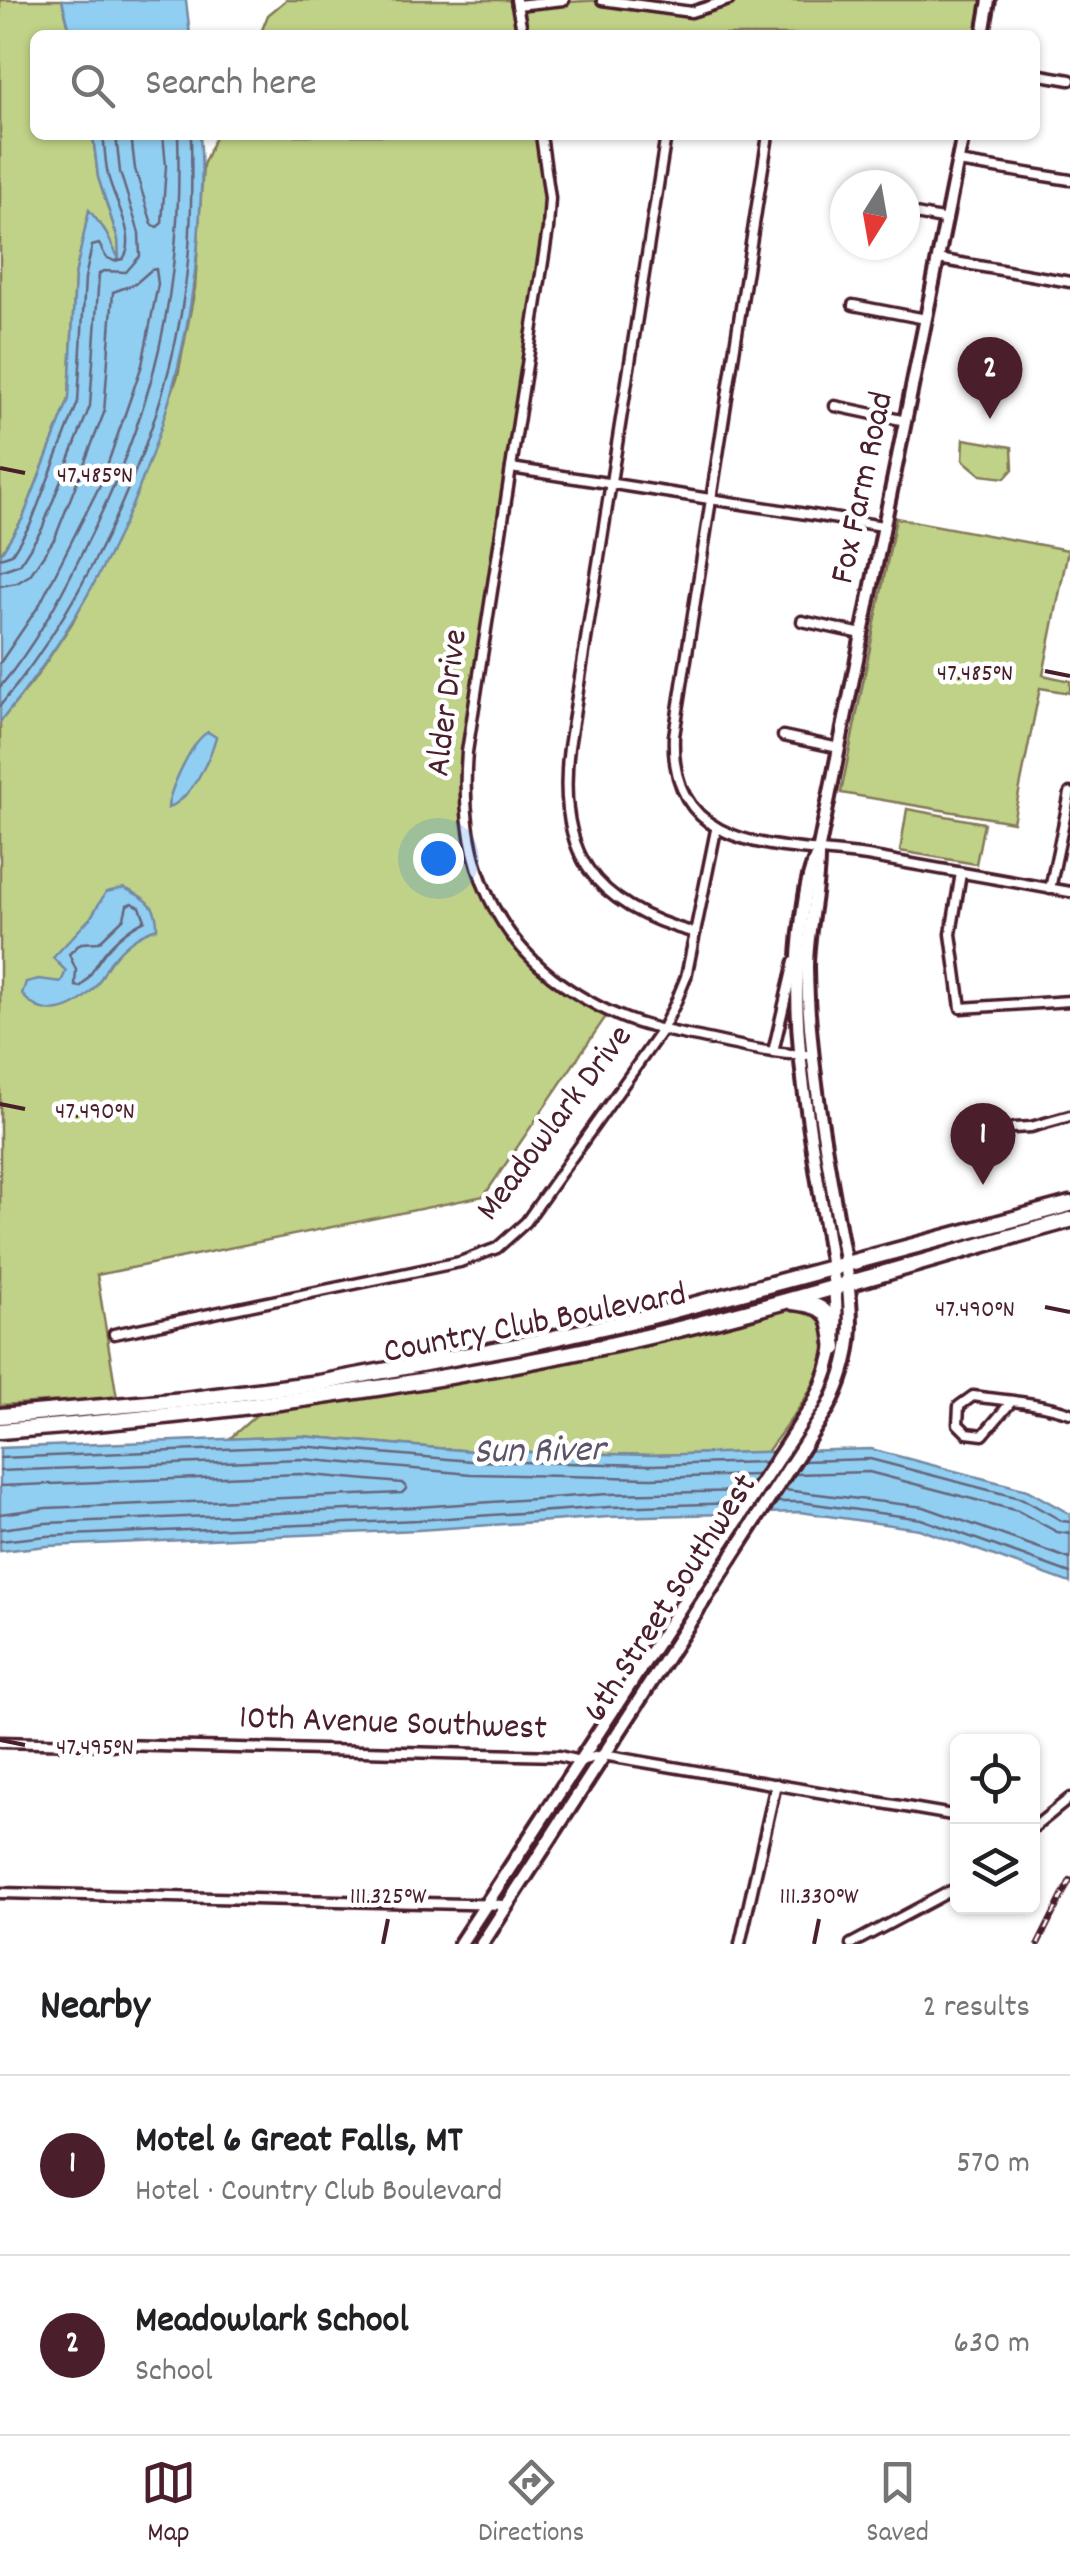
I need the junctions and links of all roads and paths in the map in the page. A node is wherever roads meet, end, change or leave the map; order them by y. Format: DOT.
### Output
graph roads {
  1 [pos="564,0"];
  2 [pos="602,0"];
  3 [pos="728,0"];
  4 [pos="989,0"];
  5 [pos="517,2"];
  6 [pos="522,30"];
  7 [pos="983,30"];
  8 [pos="1040,75"];
  9 [pos="1070,80"];
  10 [pos="542,140"];
  11 [pos="665,140"];
  12 [pos="767,140"];
  13 [pos="962,140"];
  14 [pos="958,162"];
  15 [pos="1070,180"];
  16 [pos="920,215"];
  17 [pos="947,220"];
  18 [pos="938,259"];
  19 [pos="1070,282"];
  20 [pos="854,305"];
  21 [pos="926,319"];
  22 [pos="835,406"];
  23 [pos="906,421"];
  24 [pos="511,468"];
  25 [pos="611,483"];
  26 [pos="712,497"];
  27 [pos="883,526"];
  28 [pos="802,621"];
  29 [pos="862,634"];
  30 [pos="783,736"];
  31 [pos="839,748"];
  32 [pos="1070,793"];
  33 [pos="716,830"];
  34 [pos="818,852"];
  35 [pos="961,874"];
  36 [pos="1050,889"];
  37 [pos="1070,892"];
  38 [pos="694,933"];
  39 [pos="796,953"];
  40 [pos="1070,1001"];
  41 [pos="662,1030"];
  42 [pos="773,1052"];
  43 [pos="815,1054"];
  44 [pos="802,1055"];
  45 [pos="1070,1116"];
  46 [pos="1014,1128"];
  47 [pos="1070,1204"];
  48 [pos="1070,1220"];
  49 [pos="839,1267"];
  50 [pos="842,1286"];
  51 [pos="788,1302"];
  52 [pos="114,1334"];
  53 [pos="835,1348"];
  54 [pos="1012,1401"];
  55 [pos="1070,1413"];
  56 [pos="0,1416"];
  57 [pos="0,1431"];
  58 [pos="0,1742"];
  59 [pos="603,1756"];
  60 [pos="579,1762"];
  61 [pos="776,1784"];
  62 [pos="1070,1798"];
  63 [pos="950,1815"];
  64 [pos="1038,1824"];
  65 [pos="950,1890"];
  66 [pos="0,1893"];
  67 [pos="486,1904"];
  68 [pos="507,1905"];
  69 [pos="460,1944"];
  70 [pos="482,1944"];
  71 [pos="740,1944"];
  72 [pos="851,1944"];
  1 -- 5 [label="street"];
  2 -- 3 [label="street"];
  4 -- 7 [label="street"];
  5 -- 6 [label="street"];
  8 -- 9 [label="street"];
  10 -- 24 [label="street, Alder Drive"];
  11 -- 25 [label="street"];
  12 -- 26 [label="street"];
  13 -- 14 [label="street, Fox Farm Road"];
  14 -- 15 [label="street"];
  14 -- 17 [label="street, Fox Farm Road"];
  16 -- 17 [label="street"];
  17 -- 18 [label="street, Fox Farm Road"];
  18 -- 19 [label="street"];
  18 -- 21 [label="street, Fox Farm Road"];
  20 -- 21 [label="street"];
  21 -- 23 [label="street, Fox Farm Road"];
  22 -- 23 [label="street"];
  23 -- 27 [label="street, Fox Farm Road"];
  24 -- 25 [label="street"];
  24 -- 41 [label="street, Alder Drive"];
  25 -- 26 [label="street"];
  25 -- 38 [label="street"];
  26 -- 27 [label="street"];
  26 -- 33 [label="street"];
  27 -- 29 [label="street, Fox Farm Road"];
  28 -- 29 [label="street"];
  29 -- 31 [label="street, Fox Farm Road"];
  30 -- 31 [label="street"];
  31 -- 34 [label="street, Fox Farm Road"];
  32 -- 36 [label="street"];
  33 -- 34 [label="street"];
  33 -- 38 [label="street, Meadowlark Drive"];
  34 -- 35 [label="street"];
  34 -- 39 [label="street, Fox Farm Road"];
  34 -- 43 [label="street, Fox Farm Road"];
  35 -- 36 [label="street"];
  35 -- 40 [label="street"];
  36 -- 37 [label="street"];
  38 -- 41 [label="street, Meadowlark Drive"];
  39 -- 42 [label="street, Fox Farm Road"];
  39 -- 44 [label="street, Fox Farm Road"];
  41 -- 42 [label="street, Alder Drive"];
  41 -- 52 [label="street, Meadowlark Drive"];
  42 -- 44 [label="street, Alder Drive"];
  43 -- 44 [label="street, Alder Drive"];
  43 -- 49 [label="street, Fox Farm Road"];
  44 -- 49 [label="street, Fox Farm Road"];
  45 -- 46 [label="street"];
  47 -- 49 [label="highway, Country Club Boulevard"];
  48 -- 50 [label="highway, Country Club Boulevard"];
  49 -- 50 [label="main road, 6th Street Southwest"];
  49 -- 56 [label="highway, Country Club Boulevard"];
  50 -- 51 [label="highway, Country Club Boulevard"];
  50 -- 53 [label="main road, 6th Street Southwest"];
  50 -- 59 [label="main road, 6th Street Southwest"];
  51 -- 53 [label="highway"];
  51 -- 57 [label="highway, Country Club Boulevard"];
  53 -- 60 [label="main road, 6th Street Southwest"];
  54 -- 54 [label="street"];
  54 -- 55 [label="street"];
  58 -- 60 [label="street, 10th Avenue Southwest"];
  59 -- 60 [label="street, 10th Avenue Southwest"];
  59 -- 61 [label="street, 10th Avenue Southwest"];
  59 -- 68 [label="main road, 6th Street Southwest"];
  60 -- 67 [label="main road, 6th Street Southwest"];
  61 -- 63 [label="street, 10th Avenue Southwest"];
  61 -- 71 [label="street"];
  62 -- 64 [label="street"];
  65 -- 72 [label="street"];
  66 -- 67 [label="street"];
  67 -- 68 [label="street"];
  67 -- 69 [label="main road, 6th Street Southwest"];
  68 -- 70 [label="main road, 6th Street Southwest"];
}
